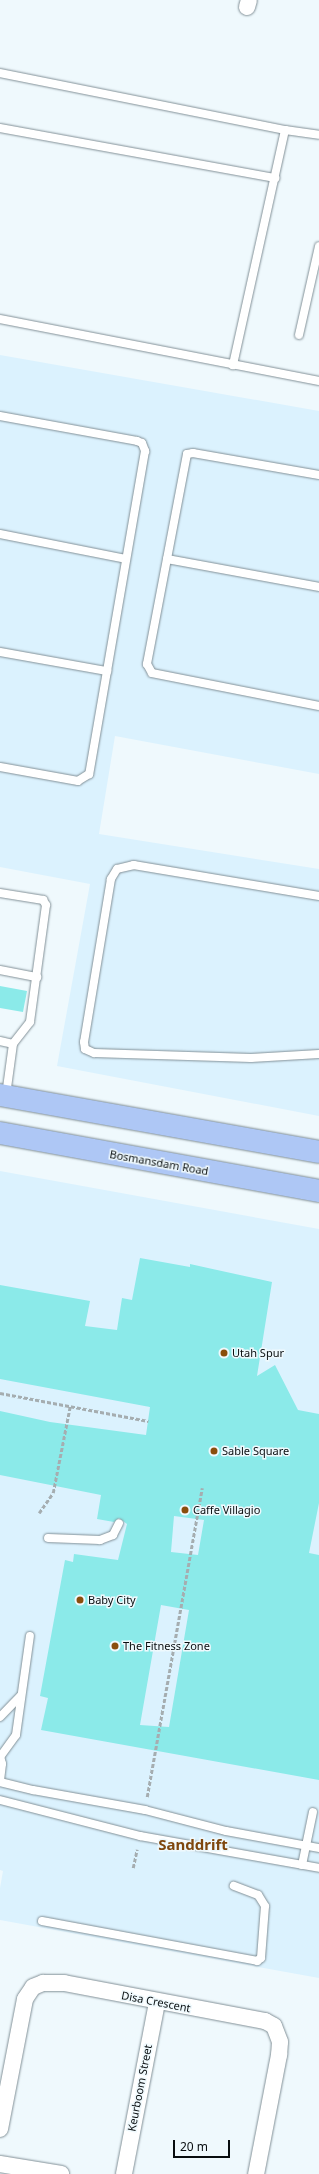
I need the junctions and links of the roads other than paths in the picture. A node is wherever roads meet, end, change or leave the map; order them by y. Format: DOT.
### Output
graph roads {
  1 [pos="0,73"];
  2 [pos="0,128"];
  3 [pos="286,130"];
  4 [pos="319,135"];
  5 [pos="275,178"];
  6 [pos="319,246"];
  7 [pos="0,319"];
  8 [pos="299,335"];
  9 [pos="233,365"];
  10 [pos="319,381"];
  11 [pos="0,416"];
  12 [pos="319,474"];
  13 [pos="0,534"];
  14 [pos="126,559"];
  15 [pos="167,559"];
  16 [pos="319,587"];
  17 [pos="0,652"];
  18 [pos="107,671"];
  19 [pos="319,706"];
  20 [pos="0,767"];
  21 [pos="0,893"];
  22 [pos="319,896"];
  23 [pos="0,970"];
  24 [pos="37,977"];
  25 [pos="0,1041"];
  26 [pos="13,1044"];
  27 [pos="319,1054"];
  28 [pos="3,1095"];
  29 [pos="0,1133"];
  30 [pos="319,1152"];
  31 [pos="268,1182"];
  32 [pos="319,1191"];
  33 [pos="319,1200"];
  34 [pos="119,1523"];
  35 [pos="48,1538"];
  36 [pos="30,1636"];
  37 [pos="21,1695"];
  38 [pos="0,1717"];
  39 [pos="0,1757"];
  40 [pos="0,1781"];
  41 [pos="0,1800"];
  42 [pos="313,1812"];
  43 [pos="306,1846"];
  44 [pos="319,1848"];
  45 [pos="302,1865"];
  46 [pos="319,1868"];
  47 [pos="234,1886"];
  48 [pos="42,1921"];
  49 [pos="156,2003"];
  50 [pos="0,2129"];
  51 [pos="0,2164"];
  52 [pos="61,2174"];
  53 [pos="124,2174"];
  54 [pos="256,2174"];
  1 -- 3 [label="lane"];
  2 -- 5 [label="lane"];
  3 -- 4 [label="lane"];
  3 -- 5 [label="lane"];
  5 -- 9 [label="lane"];
  6 -- 8 [label="lane"];
  7 -- 9 [label="lane"];
  9 -- 10 [label="lane"];
  11 -- 14 [label="lane"];
  12 -- 15 [label="lane"];
  13 -- 14 [label="lane"];
  14 -- 18 [label="lane"];
  15 -- 16 [label="lane"];
  15 -- 19 [label="lane"];
  17 -- 18 [label="lane"];
  18 -- 20 [label="lane"];
  21 -- 24 [label="lane"];
  22 -- 27 [label="lane"];
  23 -- 24 [label="lane"];
  24 -- 26 [label="lane"];
  25 -- 26 [label="lane"];
  26 -- 28 [label="lane"];
  28 -- 30 [label="main road"];
  29 -- 31 [label="main road, Bosmansdam Road"];
  31 -- 32 [label="main road, Bosmansdam Road"];
  31 -- 33 [label="main road"];
  34 -- 35 [label="lane"];
  36 -- 37 [label="lane"];
  37 -- 38 [label="lane"];
  37 -- 39 [label="lane"];
  39 -- 40 [label="lane"];
  40 -- 43 [label="lane"];
  41 -- 45 [label="lane"];
  42 -- 43 [label="lane"];
  43 -- 44 [label="lane"];
  43 -- 45 [label="lane"];
  45 -- 46 [label="lane"];
  47 -- 48 [label="lane"];
  49 -- 50 [label="street, Disa Crescent"];
  49 -- 53 [label="street, Keurboom Street"];
  49 -- 54 [label="street, Disa Crescent"];
  51 -- 52 [label="street"];
}
